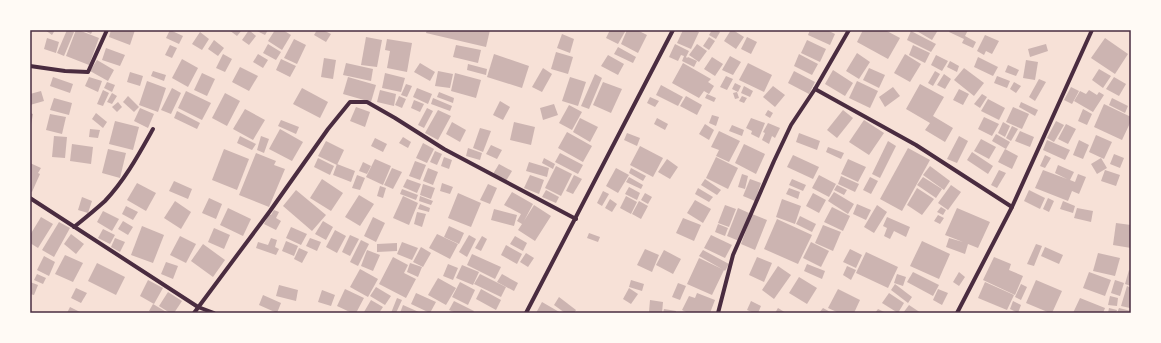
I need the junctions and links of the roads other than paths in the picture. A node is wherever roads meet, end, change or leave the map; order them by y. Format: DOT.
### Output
graph roads {
  1 [pos="107,30"];
  2 [pos="673,30"];
  3 [pos="849,30"];
  4 [pos="1092,30"];
  5 [pos="30,66"];
  6 [pos="816,89"];
  7 [pos="153,129"];
  8 [pos="30,198"];
  9 [pos="1012,207"];
  10 [pos="576,219"];
  11 [pos="74,227"];
  12 [pos="198,308"];
  13 [pos="194,313"];
  14 [pos="214,313"];
  15 [pos="526,313"];
  16 [pos="718,313"];
  17 [pos="957,313"];
  1 -- 5 [label="street"];
  2 -- 10 [label="street"];
  3 -- 6 [label="street"];
  4 -- 9 [label="street"];
  6 -- 9 [label="street"];
  6 -- 16 [label="street"];
  7 -- 11 [label="street"];
  8 -- 11 [label="street"];
  9 -- 17 [label="street"];
  10 -- 12 [label="street"];
  10 -- 15 [label="street"];
  11 -- 12 [label="street"];
  12 -- 13 [label="street"];
  12 -- 14 [label="street"];
}
